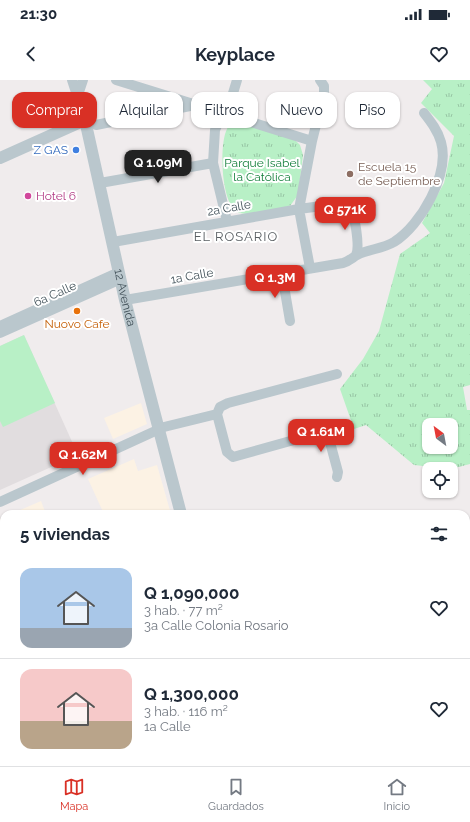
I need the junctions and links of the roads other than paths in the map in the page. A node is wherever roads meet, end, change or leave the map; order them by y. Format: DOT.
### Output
graph roads {
  1 [pos="72,80"];
  2 [pos="83,80"];
  3 [pos="116,80"];
  4 [pos="237,80"];
  5 [pos="322,82"];
  6 [pos="77,92"];
  7 [pos="79,92"];
  8 [pos="234,92"];
  9 [pos="191,104"];
  10 [pos="191,106"];
  11 [pos="424,113"];
  12 [pos="258,123"];
  13 [pos="97,125"];
  14 [pos="67,128"];
  15 [pos="87,128"];
  16 [pos="216,128"];
  17 [pos="312,141"];
  18 [pos="0,158"];
  19 [pos="213,162"];
  20 [pos="100,183"];
  21 [pos="299,209"];
  22 [pos="227,221"];
  23 [pos="113,242"];
  24 [pos="356,255"];
  25 [pos="310,268"];
  26 [pos="282,274"];
  27 [pos="120,276"];
  28 [pos="125,300"];
  29 [pos="36,313"];
  30 [pos="290,321"];
  31 [pos="0,326"];
  32 [pos="0,333"];
  33 [pos="337,374"];
  34 [pos="217,414"];
  35 [pos="344,426"];
  36 [pos="157,430"];
  37 [pos="327,431"];
  38 [pos="337,477"];
  39 [pos="0,502"];
  40 [pos="180,510"];
  1 -- 6 [label="street, 12 Avenida"];
  2 -- 7 [label="street"];
  3 -- 9 [label="street"];
  4 -- 8 [label="street"];
  5 -- 17 [label="street"];
  10 -- 13 [label="street"];
  11 -- 24 [label="street, 1a Calle"];
  12 -- 17 [label="street"];
  14 -- 18 [label="street"];
  15 -- 20 [label="street, 12 Avenida"];
  16 -- 19 [label="street"];
  17 -- 21 [label="street"];
  19 -- 20 [label="street"];
  19 -- 22 [label="street"];
  20 -- 23 [label="street, 12 Avenida"];
  21 -- 22 [label="street, 2a Calle"];
  21 -- 24 [label="street, 2a Calle"];
  21 -- 25 [label="street"];
  22 -- 23 [label="street, 2a Calle"];
  23 -- 27 [label="street, 12 Avenida"];
  24 -- 25 [label="street, 1a Calle"];
  25 -- 26 [label="street, 1a Calle"];
  26 -- 28 [label="street, 1a Calle"];
  26 -- 30 [label="street"];
  27 -- 28 [label="street, 12 Avenida"];
  27 -- 29 [label="street, 6a Calle"];
  28 -- 36 [label="street, 12 Avenida"];
  29 -- 31 [label="street, 6a Calle"];
  29 -- 32 [label="street, 6a Calle"];
  33 -- 34 [label="street"];
  34 -- 36 [label="street"];
  34 -- 37 [label="street"];
  35 -- 37 [label="street"];
  36 -- 39 [label="street"];
  36 -- 40 [label="street, 12 Avenida"];
  37 -- 38 [label="street"];
}
